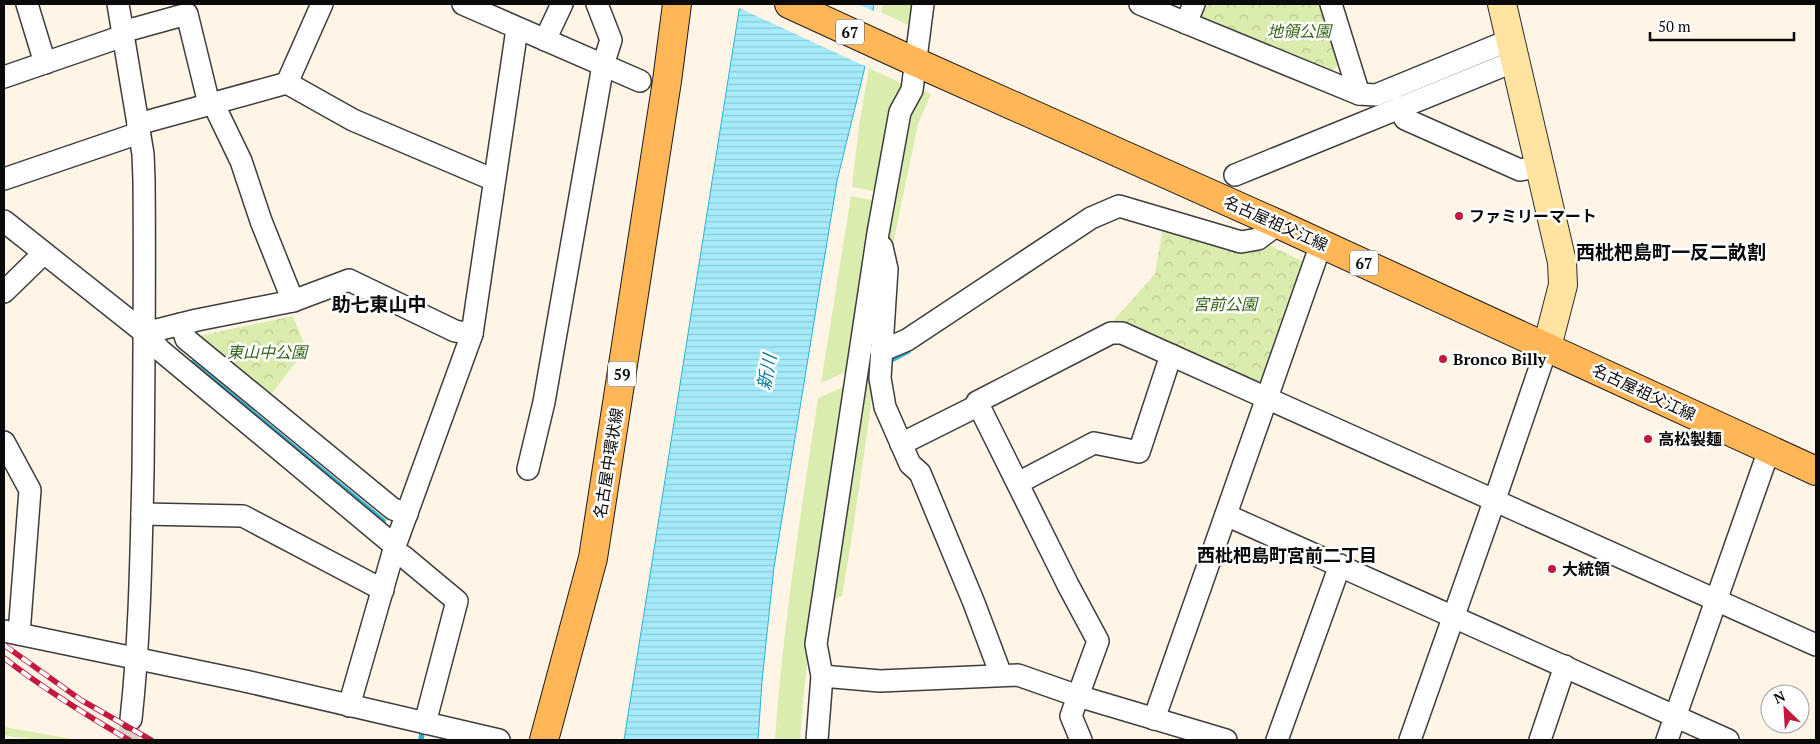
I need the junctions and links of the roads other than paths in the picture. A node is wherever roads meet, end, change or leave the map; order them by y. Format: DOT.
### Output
graph roads {
  1 [pos="26,4"];
  2 [pos="118,4"];
  3 [pos="322,4"];
  4 [pos="463,4"];
  5 [pos="562,4"];
  6 [pos="597,4"];
  7 [pos="676,4"];
  8 [pos="789,4"];
  9 [pos="923,4"];
  10 [pos="1140,4"];
  11 [pos="1194,4"];
  12 [pos="1330,4"];
  13 [pos="1502,4"];
  14 [pos="1186,23"];
  15 [pos="517,29"];
  16 [pos="123,34"];
  17 [pos="545,40"];
  18 [pos="1513,50"];
  19 [pos="913,61"];
  20 [pos="45,63"];
  21 [pos="603,66"];
  22 [pos="4,77"];
  23 [pos="640,81"];
  24 [pos="287,83"];
  25 [pos="1359,94"];
  26 [pos="211,104"];
  27 [pos="1400,108"];
  28 [pos="138,128"];
  29 [pos="1540,166"];
  30 [pos="1235,175"];
  31 [pos="4,179"];
  32 [pos="494,180"];
  33 [pos="4,221"];
  34 [pos="1278,224"];
  35 [pos="878,233"];
  36 [pos="1321,244"];
  37 [pos="44,253"];
  38 [pos="4,292"];
  39 [pos="293,301"];
  40 [pos="181,324"];
  41 [pos="145,333"];
  42 [pos="472,334"];
  43 [pos="1546,347"];
  44 [pos="882,351"];
  45 [pos="1171,355"];
  46 [pos="1267,398"];
  47 [pos="979,406"];
  48 [pos="4,442"];
  49 [pos="901,444"];
  50 [pos="1769,450"];
  51 [pos="528,469"];
  52 [pos="1816,471"];
  53 [pos="1018,483"];
  54 [pos="1495,499"];
  55 [pos="142,514"];
  56 [pos="407,514"];
  57 [pos="1226,514"];
  58 [pos="394,549"];
  59 [pos="1340,565"];
  60 [pos="383,590"];
  61 [pos="1717,600"];
  62 [pos="1454,616"];
  63 [pos="9,631"];
  64 [pos="1816,645"];
  65 [pos="138,659"];
  66 [pos="1565,666"];
  67 [pos="822,676"];
  68 [pos="1001,676"];
  69 [pos="1078,696"];
  70 [pos="349,706"];
  71 [pos="1676,717"];
  72 [pos="131,719"];
  73 [pos="1154,719"];
  74 [pos="425,723"];
  75 [pos="499,740"];
  76 [pos="544,740"];
  77 [pos="818,740"];
  78 [pos="1081,740"];
  79 [pos="1226,740"];
  80 [pos="1278,740"];
  81 [pos="1410,740"];
  82 [pos="1540,740"];
  83 [pos="1668,740"];
  84 [pos="1728,740"];
  1 -- 20 [label="street"];
  2 -- 16 [label="street"];
  3 -- 24 [label="street"];
  4 -- 15 [label="street"];
  5 -- 17 [label="street"];
  6 -- 21 [label="street"];
  7 -- 76 [label="main road, 名古屋中環状線 / 59"];
  8 -- 19 [label="main road, 名古屋祖父江線 / 67"];
  9 -- 19 [label="street"];
  10 -- 14 [label="street"];
  11 -- 14 [label="street"];
  12 -- 25 [label="street"];
  13 -- 18 [label="street"];
  14 -- 25 [label="street"];
  15 -- 17 [label="street"];
  15 -- 32 [label="street"];
  16 -- 20 [label="street"];
  16 -- 26 [label="street"];
  16 -- 28 [label="street"];
  17 -- 21 [label="street"];
  18 -- 25 [label="street"];
  18 -- 27 [label="street"];
  18 -- 29 [label="street"];
  19 -- 34 [label="main road, 名古屋祖父江線 / 67"];
  19 -- 35 [label="street"];
  20 -- 22 [label="street"];
  21 -- 23 [label="street"];
  21 -- 51 [label="street"];
  24 -- 26 [label="street"];
  24 -- 32 [label="street"];
  26 -- 28 [label="street"];
  26 -- 39 [label="street"];
  27 -- 29 [label="street"];
  27 -- 30 [label="street"];
  28 -- 31 [label="street"];
  28 -- 41 [label="street"];
  29 -- 43 [label="street"];
  32 -- 42 [label="street"];
  33 -- 37 [label="street"];
  34 -- 36 [label="main road, 名古屋祖父江線 / 67"];
  34 -- 44 [label="street"];
  35 -- 44 [label="street"];
  35 -- 67 [label="street"];
  36 -- 43 [label="main road, 名古屋祖父江線 / 67"];
  36 -- 46 [label="street"];
  37 -- 38 [label="street"];
  37 -- 41 [label="street"];
  39 -- 40 [label="street"];
  39 -- 42 [label="street"];
  40 -- 41 [label="street"];
  40 -- 56 [label="street"];
  41 -- 55 [label="street"];
  41 -- 58 [label="street"];
  42 -- 56 [label="street"];
  43 -- 50 [label="main road, 名古屋祖父江線 / 67"];
  43 -- 54 [label="street"];
  44 -- 49 [label="street"];
  45 -- 46 [label="street"];
  45 -- 47 [label="street"];
  45 -- 53 [label="street"];
  46 -- 54 [label="street"];
  46 -- 57 [label="street"];
  47 -- 49 [label="street"];
  47 -- 53 [label="street"];
  48 -- 63 [label="street"];
  49 -- 68 [label="street"];
  50 -- 52 [label="main road, 名古屋祖父江線 / 67"];
  50 -- 61 [label="street"];
  53 -- 69 [label="street"];
  54 -- 61 [label="street"];
  54 -- 62 [label="street"];
  55 -- 60 [label="street"];
  55 -- 65 [label="street"];
  56 -- 58 [label="street"];
  57 -- 59 [label="street"];
  57 -- 73 [label="street"];
  58 -- 60 [label="street"];
  58 -- 74 [label="street"];
  59 -- 62 [label="street"];
  59 -- 80 [label="street"];
  60 -- 70 [label="street"];
  61 -- 64 [label="street"];
  61 -- 71 [label="street"];
  62 -- 66 [label="street"];
  62 -- 81 [label="street"];
  63 -- 65 [label="street"];
  65 -- 70 [label="street"];
  65 -- 72 [label="street"];
  66 -- 71 [label="street"];
  66 -- 82 [label="street"];
  67 -- 68 [label="street"];
  67 -- 77 [label="street"];
  68 -- 69 [label="street"];
  69 -- 73 [label="street"];
  69 -- 78 [label="street"];
  70 -- 74 [label="street"];
  71 -- 83 [label="street"];
  71 -- 84 [label="street"];
  73 -- 79 [label="street"];
  74 -- 75 [label="street"];
}
